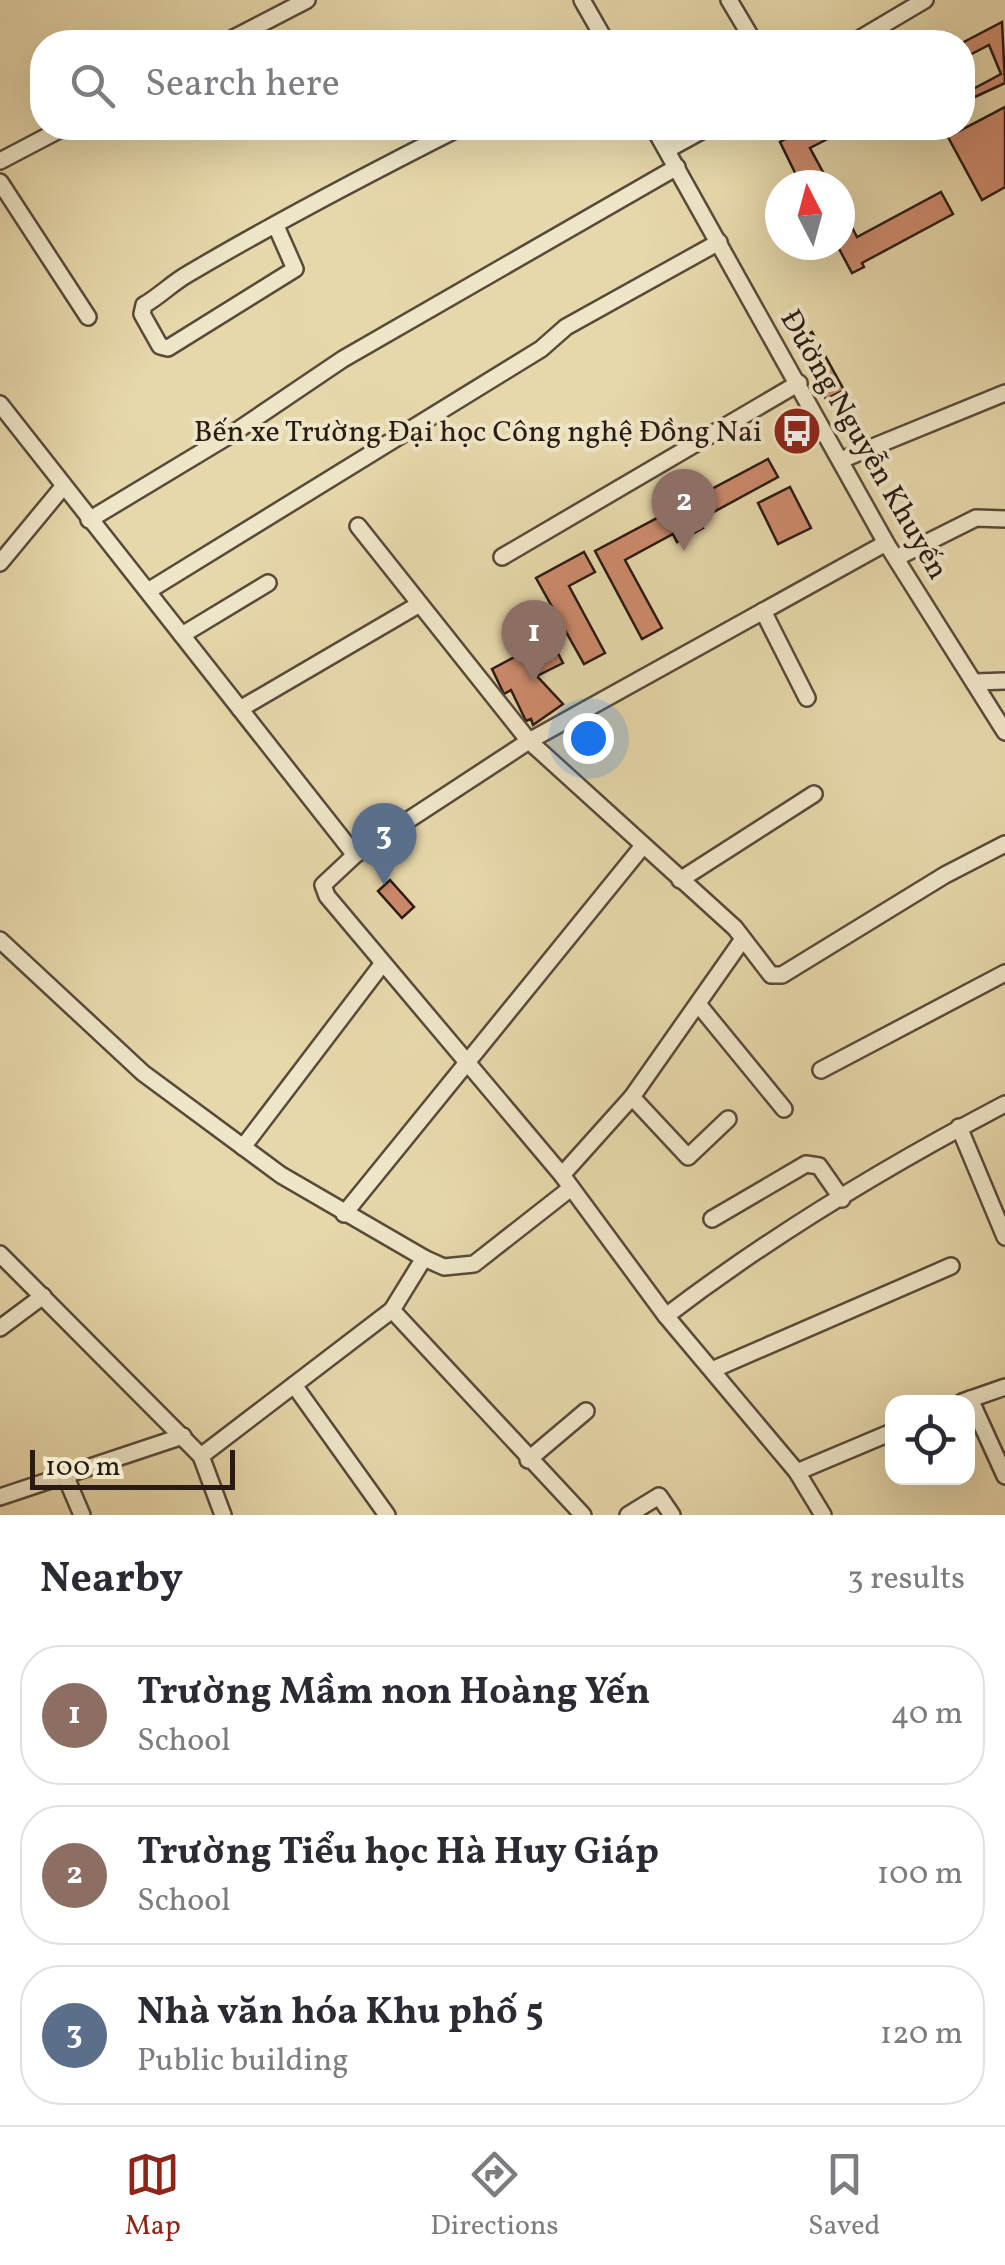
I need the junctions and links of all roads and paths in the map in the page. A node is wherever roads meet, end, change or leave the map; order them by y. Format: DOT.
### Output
graph roads {
  1 [pos="308,0"];
  2 [pos="582,0"];
  3 [pos="729,0"];
  4 [pos="925,0"];
  5 [pos="249,30"];
  6 [pos="599,30"];
  7 [pos="747,30"];
  8 [pos="874,30"];
  9 [pos="40,140"];
  10 [pos="437,140"];
  11 [pos="661,140"];
  12 [pos="685,140"];
  13 [pos="667,150"];
  14 [pos="0,161"];
  15 [pos="676,167"];
  16 [pos="0,182"];
  17 [pos="276,226"];
  18 [pos="719,242"];
  19 [pos="88,317"];
  20 [pos="799,383"];
  21 [pos="1000,399"];
  22 [pos="0,404"];
  23 [pos="842,460"];
  24 [pos="62,488"];
  25 [pos="1005,519"];
  26 [pos="89,520"];
  27 [pos="358,526"];
  28 [pos="886,543"];
  29 [pos="502,557"];
  30 [pos="896,558"];
  31 [pos="0,563"];
  32 [pos="268,583"];
  33 [pos="148,591"];
  34 [pos="418,605"];
  35 [pos="763,611"];
  36 [pos="182,635"];
  37 [pos="1005,681"];
  38 [pos="975,682"];
  39 [pos="807,698"];
  40 [pos="240,709"];
  41 [pos="1005,732"];
  42 [pos="529,740"];
  43 [pos="814,794"];
  44 [pos="1005,844"];
  45 [pos="642,847"];
  46 [pos="355,856"];
  47 [pos="680,880"];
  48 [pos="744,939"];
  49 [pos="0,940"];
  50 [pos="383,963"];
  51 [pos="1005,973"];
  52 [pos="698,1004"];
  53 [pos="465,1062"];
  54 [pos="822,1070"];
  55 [pos="632,1098"];
  56 [pos="1005,1104"];
  57 [pos="784,1109"];
  58 [pos="728,1119"];
  59 [pos="960,1127"];
  60 [pos="243,1147"];
  61 [pos="566,1181"];
  62 [pos="997,1195"];
  63 [pos="842,1198"];
  64 [pos="344,1214"];
  65 [pos="712,1219"];
  66 [pos="1005,1237"];
  67 [pos="0,1254"];
  68 [pos="424,1258"];
  69 [pos="951,1266"];
  70 [pos="43,1296"];
  71 [pos="392,1310"];
  72 [pos="666,1316"];
  73 [pos="0,1328"];
  74 [pos="712,1370"];
  75 [pos="294,1385"];
  76 [pos="1005,1387"];
  77 [pos="975,1398"];
  78 [pos="586,1410"];
  79 [pos="975,1418"];
  80 [pos="885,1435"];
  81 [pos="183,1436"];
  82 [pos="201,1456"];
  83 [pos="528,1460"];
  84 [pos="797,1472"];
  85 [pos="65,1475"];
  86 [pos="1005,1476"];
  87 [pos="0,1497"];
  88 [pos="82,1515"];
  89 [pos="223,1515"];
  90 [pos="388,1515"];
  91 [pos="582,1515"];
  92 [pos="628,1515"];
  93 [pos="672,1515"];
  94 [pos="823,1515"];
  1 -- 5 [label="street"];
  2 -- 6 [label="street"];
  3 -- 7 [label="street"];
  4 -- 8 [label="street"];
  9 -- 14 [label="street"];
  10 -- 17 [label="street"];
  11 -- 13 [label="street, Đường Nguyễn Khuyến"];
  12 -- 13 [label="street"];
  13 -- 15 [label="street, Đường Nguyễn Khuyến"];
  15 -- 18 [label="street, Đường Nguyễn Khuyến"];
  15 -- 26 [label="street"];
  16 -- 19 [label="street"];
  17 -- 17 [label="street"];
  18 -- 20 [label="street, Đường Nguyễn Khuyến"];
  18 -- 33 [label="street"];
  20 -- 23 [label="street, Đường Nguyễn Khuyến"];
  20 -- 29 [label="street"];
  21 -- 23 [label="street"];
  22 -- 24 [label="street"];
  23 -- 28 [label="street, Đường Nguyễn Khuyến"];
  24 -- 26 [label="street"];
  24 -- 31 [label="street"];
  25 -- 30 [label="street"];
  26 -- 33 [label="street"];
  27 -- 34 [label="street"];
  28 -- 30 [label="street, Đường Nguyễn Khuyến"];
  28 -- 35 [label="street"];
  30 -- 38 [label="street, Đường Nguyễn Khuyến"];
  32 -- 36 [label="street"];
  33 -- 36 [label="street"];
  34 -- 40 [label="street"];
  34 -- 42 [label="street"];
  35 -- 39 [label="street"];
  35 -- 42 [label="street"];
  36 -- 40 [label="street"];
  37 -- 38 [label="street"];
  38 -- 41 [label="street, Đường Nguyễn Khuyến"];
  40 -- 46 [label="street"];
  42 -- 45 [label="street"];
  42 -- 46 [label="street"];
  43 -- 47 [label="street"];
  44 -- 48 [label="street"];
  45 -- 47 [label="street"];
  45 -- 53 [label="street"];
  46 -- 50 [label="street"];
  47 -- 48 [label="street"];
  48 -- 52 [label="street"];
  49 -- 60 [label="street"];
  50 -- 53 [label="street"];
  50 -- 60 [label="street"];
  51 -- 54 [label="street"];
  52 -- 55 [label="street"];
  52 -- 57 [label="street"];
  53 -- 61 [label="street"];
  53 -- 64 [label="street"];
  55 -- 58 [label="street"];
  55 -- 61 [label="street"];
  56 -- 59 [label="street"];
  59 -- 62 [label="street"];
  59 -- 63 [label="street"];
  60 -- 64 [label="street"];
  61 -- 68 [label="street"];
  61 -- 72 [label="street"];
  62 -- 66 [label="street"];
  63 -- 65 [label="street"];
  63 -- 72 [label="street"];
  64 -- 68 [label="street"];
  67 -- 70 [label="street"];
  68 -- 71 [label="street"];
  69 -- 74 [label="street"];
  70 -- 73 [label="street"];
  70 -- 81 [label="street"];
  71 -- 75 [label="street"];
  71 -- 83 [label="street"];
  72 -- 74 [label="street"];
  74 -- 84 [label="street"];
  75 -- 82 [label="street"];
  75 -- 90 [label="street"];
  76 -- 77 [label="street"];
  78 -- 83 [label="street"];
  79 -- 86 [label="street"];
  80 -- 84 [label="street"];
  81 -- 82 [label="street"];
  81 -- 85 [label="street"];
  82 -- 89 [label="street"];
  83 -- 91 [label="street"];
  84 -- 94 [label="street"];
  85 -- 87 [label="street"];
  85 -- 88 [label="street"];
  92 -- 93 [label="street"];
}
